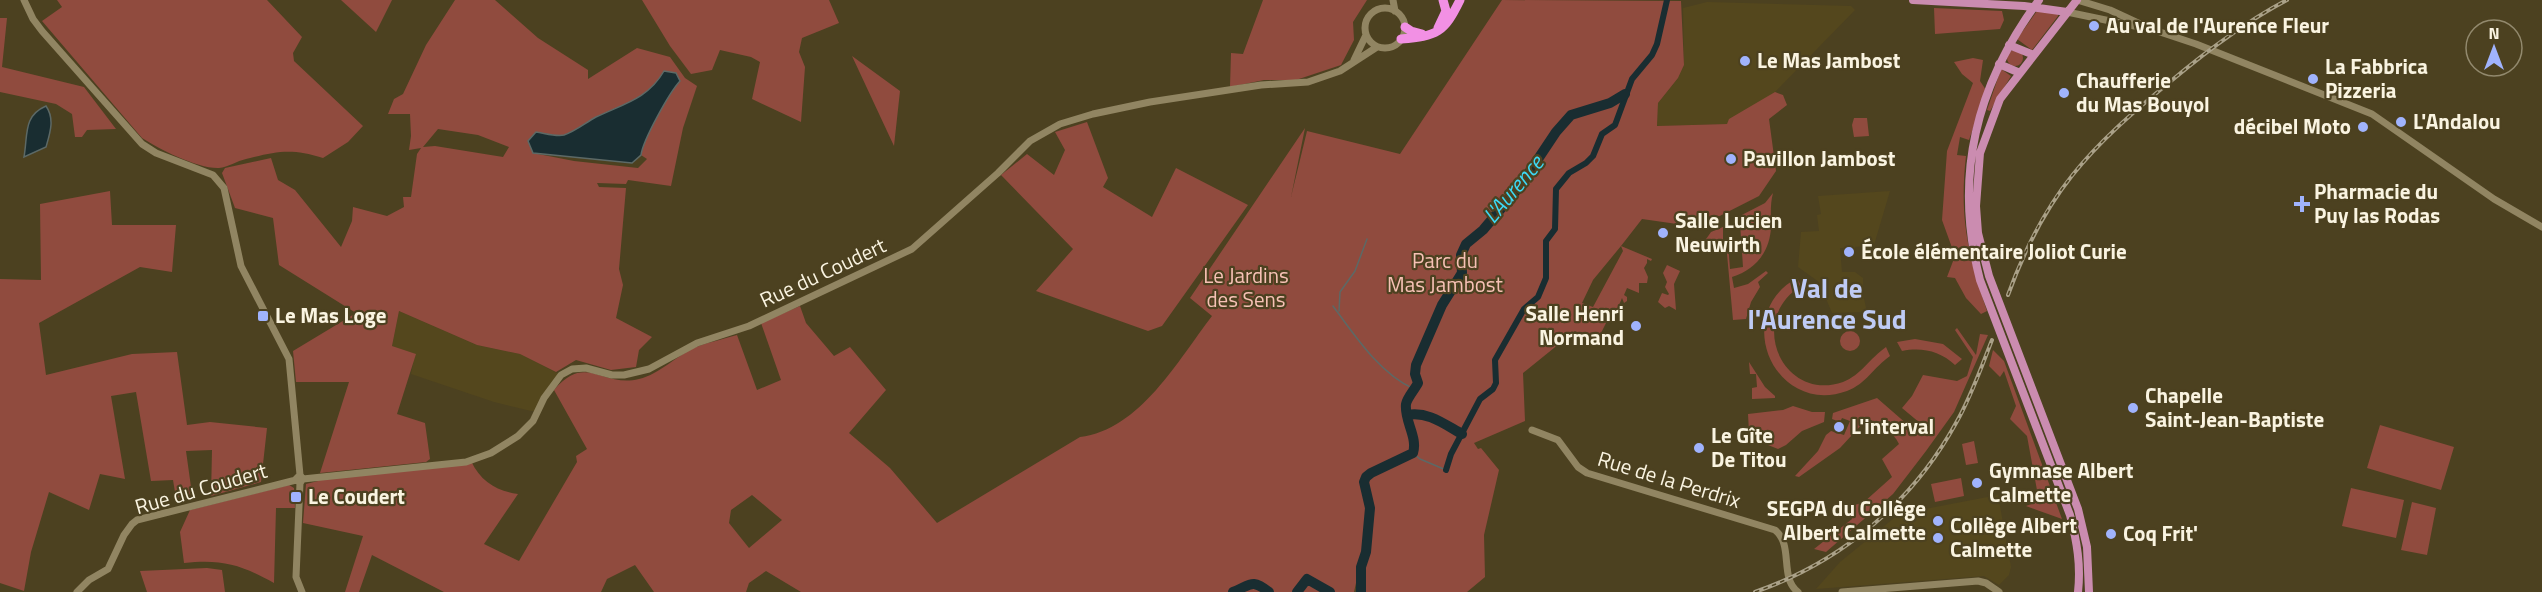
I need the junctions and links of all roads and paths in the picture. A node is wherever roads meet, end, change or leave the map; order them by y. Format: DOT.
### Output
graph roads {
  1 [pos="24,0"];
  2 [pos="1385,0"];
  3 [pos="1394,0"];
  4 [pos="1443,0"];
  5 [pos="1460,0"];
  6 [pos="1913,0"];
  7 [pos="2075,0"];
  8 [pos="2037,4"];
  9 [pos="2101,4"];
  10 [pos="2012,6"];
  11 [pos="1381,8"];
  12 [pos="1395,11"];
  13 [pos="2067,12"];
  14 [pos="2023,22"];
  15 [pos="1405,27"];
  16 [pos="2151,29"];
  17 [pos="1366,35"];
  18 [pos="1401,39"];
  19 [pos="2009,45"];
  20 [pos="1377,47"];
  21 [pos="2034,55"];
  22 [pos="1353,61"];
  23 [pos="1999,64"];
  24 [pos="2020,74"];
  25 [pos="2542,227"];
  26 [pos="1532,430"];
  27 [pos="300,479"];
  28 [pos="77,592"];
  29 [pos="302,592"];
  30 [pos="1798,592"];
  31 [pos="1842,592"];
  32 [pos="1999,592"];
  33 [pos="2078,592"];
  34 [pos="2089,592"];
  1 -- 27 [label="street"];
  2 -- 11 [label="street"];
  3 -- 12 [label="street"];
  4 -- 15 [label="highway"];
  5 -- 18 [label="highway"];
  6 -- 10 [label="main road"];
  7 -- 9 [label="street"];
  7 -- 13 [label="main road"];
  8 -- 10 [label="main road"];
  8 -- 13 [label="main road"];
  8 -- 14 [label="main road"];
  9 -- 16 [label="street"];
  10 -- 14 [label="main road"];
  11 -- 12 [label="street"];
  11 -- 17 [label="street"];
  12 -- 15 [label="street"];
  13 -- 16 [label="street"];
  13 -- 21 [label="main road"];
  14 -- 19 [label="main road"];
  15 -- 18 [label="street"];
  16 -- 25 [label="street"];
  17 -- 20 [label="street"];
  17 -- 22 [label="street"];
  18 -- 20 [label="street"];
  19 -- 21 [label="main road"];
  19 -- 23 [label="main road"];
  20 -- 22 [label="street, Rue du Coudert"];
  21 -- 24 [label="main road"];
  22 -- 27 [label="street, Rue du Coudert"];
  23 -- 24 [label="main road"];
  23 -- 33 [label="main road"];
  24 -- 34 [label="main road"];
  26 -- 30 [label="street, Rue de la Perdrix"];
  27 -- 28 [label="street, Rue du Coudert"];
  27 -- 29 [label="street"];
  31 -- 32 [label="street"];
}
